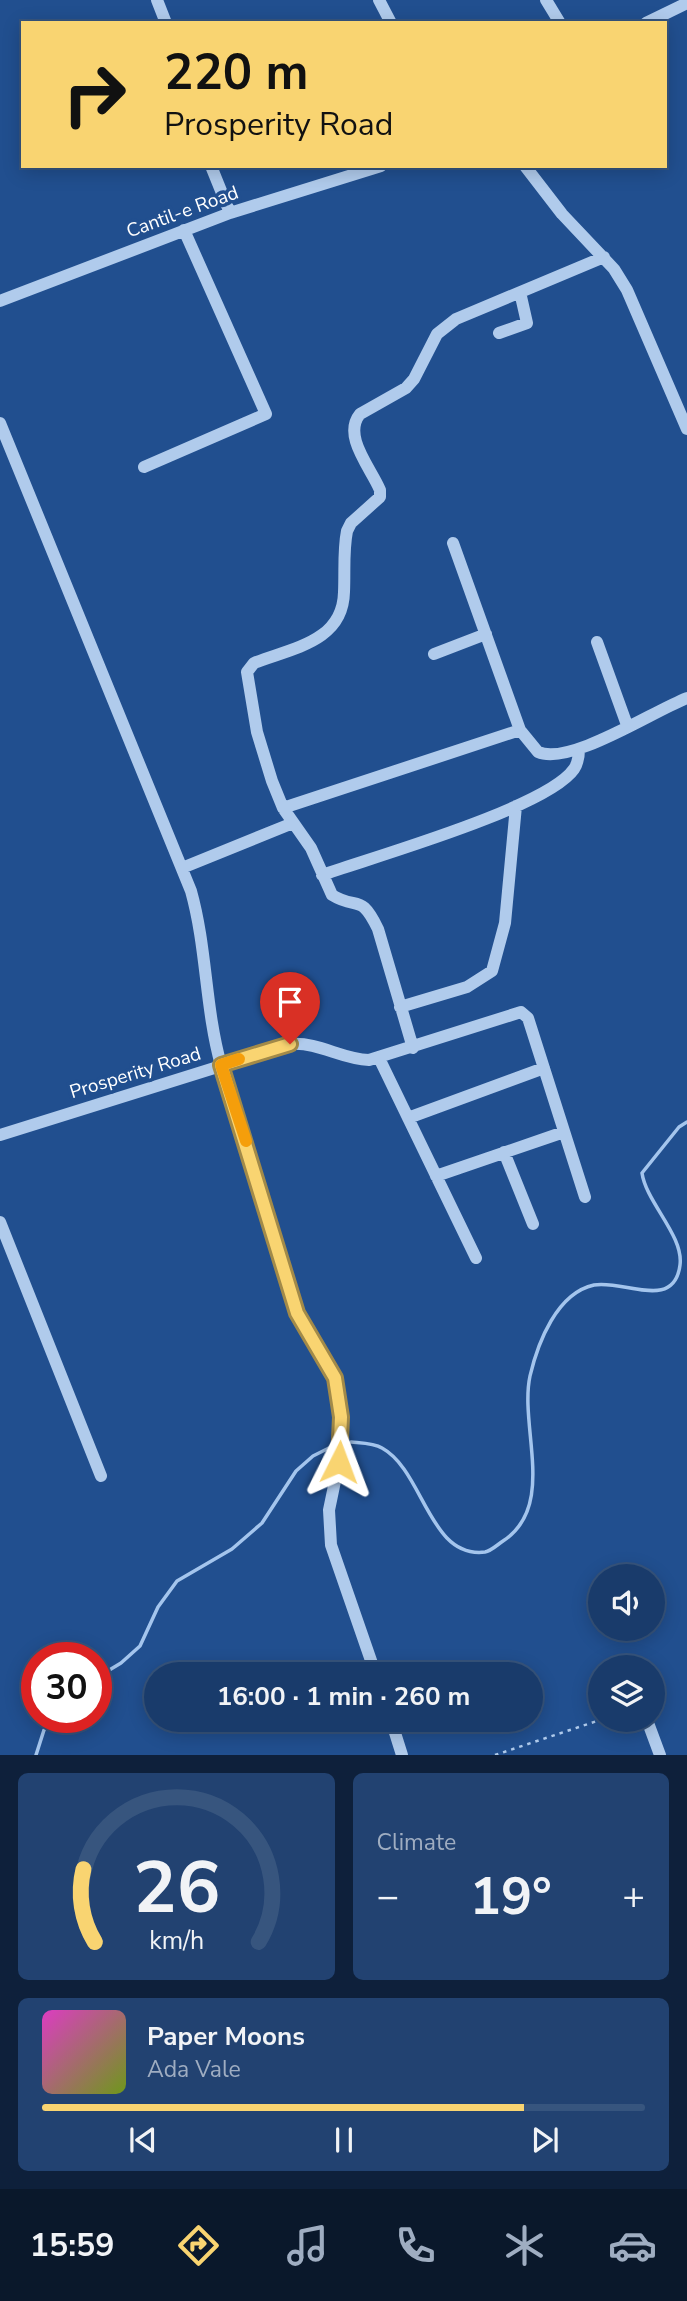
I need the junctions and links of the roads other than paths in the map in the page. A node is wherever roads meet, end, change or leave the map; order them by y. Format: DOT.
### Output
graph roads {
  1 [pos="157,0"];
  2 [pos="379,0"];
  3 [pos="546,0"];
  4 [pos="679,4"];
  5 [pos="165,21"];
  6 [pos="390,21"];
  7 [pos="559,21"];
  8 [pos="649,21"];
  9 [pos="212,168"];
  10 [pos="375,168"];
  11 [pos="527,168"];
  12 [pos="230,213"];
  13 [pos="184,230"];
  14 [pos="604,257"];
  15 [pos="520,292"];
  16 [pos="0,301"];
  17 [pos="499,333"];
  18 [pos="0,423"];
  19 [pos="687,429"];
  20 [pos="144,467"];
  21 [pos="453,543"];
  22 [pos="486,635"];
  23 [pos="597,642"];
  24 [pos="434,654"];
  25 [pos="687,698"];
  26 [pos="626,725"];
  27 [pos="520,730"];
  28 [pos="579,749"];
  29 [pos="516,806"];
  30 [pos="283,808"];
  31 [pos="293,823"];
  32 [pos="182,868"];
  33 [pos="323,875"];
  34 [pos="400,1007"];
  35 [pos="413,1048"];
  36 [pos="379,1058"];
  37 [pos="221,1065"];
  38 [pos="544,1068"];
  39 [pos="408,1118"];
  40 [pos="564,1132"];
  41 [pos="0,1135"];
  42 [pos="504,1152"];
  43 [pos="436,1176"];
  44 [pos="585,1197"];
  45 [pos="0,1222"];
  46 [pos="533,1224"];
  47 [pos="476,1258"];
  48 [pos="101,1476"];
  49 [pos="371,1662"];
  50 [pos="395,1732"];
  51 [pos="651,1732"];
  52 [pos="402,1755"];
  53 [pos="660,1755"];
  1 -- 5 [label="street"];
  2 -- 6 [label="street"];
  3 -- 7 [label="street"];
  4 -- 8 [label="street"];
  9 -- 12 [label="street"];
  10 -- 12 [label="street, Cantil-e Road"];
  11 -- 14 [label="street"];
  12 -- 13 [label="street, Cantil-e Road"];
  13 -- 16 [label="street, Cantil-e Road"];
  13 -- 20 [label="street"];
  14 -- 15 [label="street"];
  14 -- 19 [label="street"];
  15 -- 17 [label="street"];
  15 -- 30 [label="street"];
  18 -- 32 [label="street"];
  21 -- 22 [label="street"];
  22 -- 24 [label="street"];
  22 -- 27 [label="street"];
  23 -- 26 [label="street"];
  25 -- 26 [label="street"];
  26 -- 28 [label="street"];
  27 -- 28 [label="street"];
  27 -- 30 [label="street"];
  28 -- 29 [label="street"];
  29 -- 33 [label="street"];
  29 -- 34 [label="street"];
  30 -- 31 [label="street"];
  31 -- 32 [label="street"];
  31 -- 33 [label="street"];
  32 -- 37 [label="street"];
  33 -- 34 [label="street"];
  34 -- 35 [label="street"];
  35 -- 36 [label="street, Prosperity Road"];
  35 -- 38 [label="street, Prosperity Road"];
  36 -- 37 [label="street, Prosperity Road"];
  36 -- 39 [label="street"];
  37 -- 41 [label="street, Prosperity Road"];
  37 -- 49 [label="street"];
  38 -- 39 [label="street"];
  38 -- 40 [label="street"];
  39 -- 43 [label="street"];
  40 -- 42 [label="street"];
  40 -- 44 [label="street"];
  42 -- 43 [label="street"];
  42 -- 46 [label="street"];
  43 -- 47 [label="street"];
  45 -- 48 [label="street"];
  50 -- 52 [label="street"];
  51 -- 53 [label="street"];
}
